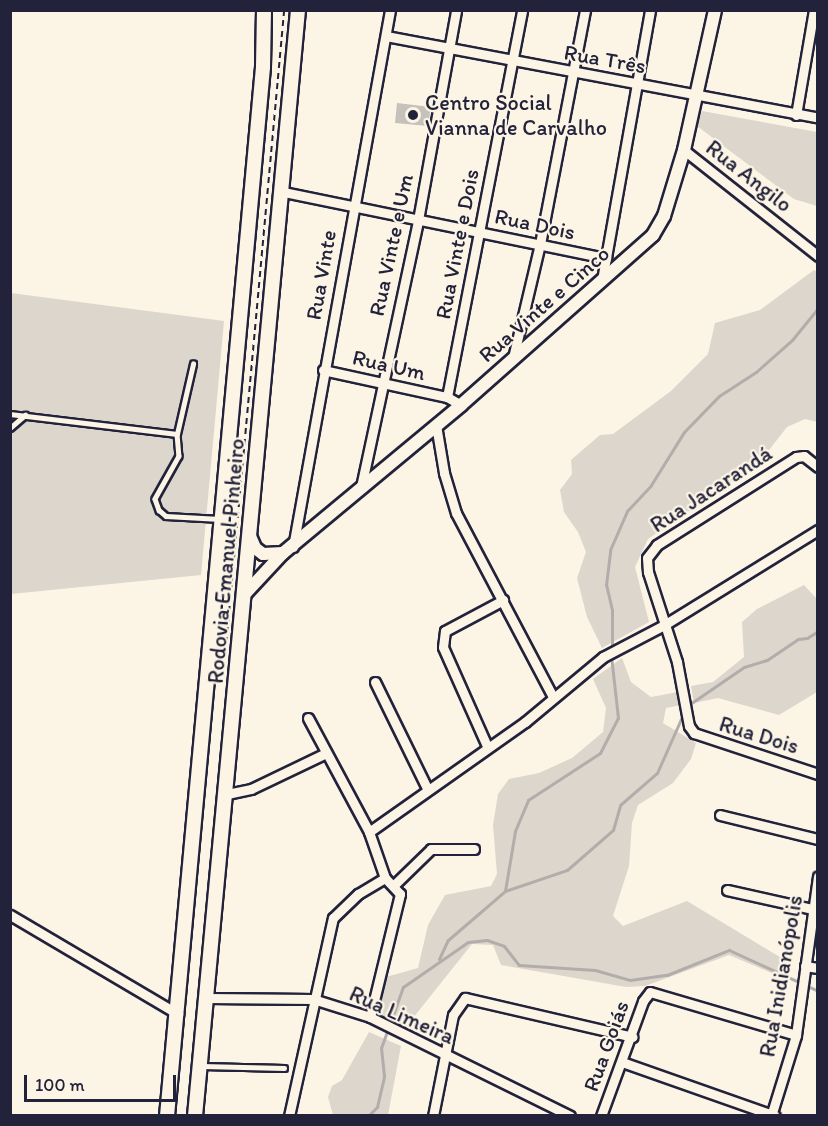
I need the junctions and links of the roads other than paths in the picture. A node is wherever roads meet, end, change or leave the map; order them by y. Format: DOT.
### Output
graph roads {
  1 [pos="264,10"];
  2 [pos="298,10"];
  3 [pos="390,10"];
  4 [pos="456,10"];
  5 [pos="522,10"];
  6 [pos="585,10"];
  7 [pos="650,10"];
  8 [pos="715,10"];
  9 [pos="814,10"];
  10 [pos="386,36"];
  11 [pos="449,51"];
  12 [pos="513,62"];
  13 [pos="571,73"];
  14 [pos="633,85"];
  15 [pos="698,94"];
  16 [pos="796,115"];
  17 [pos="818,118"];
  18 [pos="684,150"];
  19 [pos="279,191"];
  20 [pos="353,206"];
  21 [pos="418,220"];
  22 [pos="480,232"];
  23 [pos="540,244"];
  24 [pos="818,256"];
  25 [pos="606,258"];
  26 [pos="602,282"];
  27 [pos="513,358"];
  28 [pos="193,364"];
  29 [pos="323,370"];
  30 [pos="381,383"];
  31 [pos="447,397"];
  32 [pos="461,405"];
  33 [pos="10,414"];
  34 [pos="25,415"];
  35 [pos="436,425"];
  36 [pos="10,428"];
  37 [pos="177,435"];
  38 [pos="818,467"];
  39 [pos="362,487"];
  40 [pos="223,519"];
  41 [pos="818,530"];
  42 [pos="250,536"];
  43 [pos="288,550"];
  44 [pos="243,596"];
  45 [pos="503,600"];
  46 [pos="664,625"];
  47 [pos="375,682"];
  48 [pos="553,697"];
  49 [pos="308,718"];
  50 [pos="487,746"];
  51 [pos="326,753"];
  52 [pos="818,774"];
  53 [pos="427,788"];
  54 [pos="227,794"];
  55 [pos="720,815"];
  56 [pos="369,832"];
  57 [pos="818,839"];
  58 [pos="474,849"];
  59 [pos="818,877"];
  60 [pos="385,878"];
  61 [pos="395,884"];
  62 [pos="727,890"];
  63 [pos="813,909"];
  64 [pos="10,915"];
  65 [pos="805,966"];
  66 [pos="818,968"];
  67 [pos="207,999"];
  68 [pos="313,999"];
  69 [pos="178,1014"];
  70 [pos="370,1017"];
  71 [pos="796,1035"];
  72 [pos="633,1037"];
  73 [pos="442,1054"];
  74 [pos="622,1062"];
  75 [pos="199,1066"];
  76 [pos="284,1068"];
  77 [pos="773,1115"];
  78 [pos="167,1116"];
  79 [pos="195,1116"];
  80 [pos="289,1116"];
  81 [pos="433,1116"];
  82 [pos="570,1116"];
  83 [pos="601,1116"];
  1 -- 40 [label="main road, Rodovia Emanuel Pinheiro"];
  2 -- 19 [label="main road, Rodovia Emanuel Pinheiro"];
  3 -- 10 [label="street, Rua Vinte"];
  4 -- 11 [label="street, Rua Vinte e Um"];
  5 -- 12 [label="street, Rua Vinte e Dois"];
  6 -- 13 [label="street"];
  7 -- 14 [label="street"];
  8 -- 15 [label="street, Rua Vinte e Cinco"];
  9 -- 16 [label="street"];
  10 -- 11 [label="street, Rua Três"];
  10 -- 20 [label="street, Rua Vinte"];
  11 -- 12 [label="street, Rua Três"];
  11 -- 21 [label="street, Rua Vinte e Um"];
  12 -- 13 [label="street, Rua Três"];
  12 -- 22 [label="street, Rua Vinte e Dois"];
  13 -- 14 [label="street, Rua Três"];
  13 -- 23 [label="street"];
  14 -- 15 [label="street, Rua Três"];
  14 -- 25 [label="street"];
  15 -- 16 [label="street, Rua Três"];
  15 -- 18 [label="street, Rua Vinte e Cinco"];
  16 -- 17 [label="street, Rua Três"];
  18 -- 24 [label="street, Rua Angilo"];
  18 -- 26 [label="street, Rua Vinte e Cinco"];
  19 -- 20 [label="street, Rua Dois"];
  19 -- 42 [label="main road, Rodovia Emanuel Pinheiro"];
  20 -- 21 [label="street, Rua Dois"];
  20 -- 29 [label="street, Rua Vinte"];
  21 -- 22 [label="street, Rua Dois"];
  21 -- 30 [label="street, Rua Vinte e Um"];
  22 -- 23 [label="street, Rua Dois"];
  22 -- 31 [label="street, Rua Vinte e Dois"];
  23 -- 25 [label="street, Rua Dois"];
  23 -- 27 [label="street"];
  25 -- 26 [label="street"];
  26 -- 27 [label="street, Rua Vinte e Cinco"];
  27 -- 32 [label="street, Rua Vinte e Cinco"];
  28 -- 37 [label="lane"];
  29 -- 30 [label="street, Rua Um"];
  29 -- 43 [label="street, Rua Vinte"];
  30 -- 31 [label="street, Rua Um"];
  30 -- 39 [label="street, Rua Vinte e Um"];
  31 -- 32 [label="street"];
  32 -- 35 [label="street, Rua Vinte e Cinco"];
  33 -- 34 [label="lane"];
  34 -- 36 [label="lane"];
  34 -- 37 [label="lane"];
  35 -- 39 [label="street, Rua Vinte e Cinco"];
  35 -- 45 [label="street"];
  37 -- 40 [label="lane"];
  38 -- 46 [label="street, Rua Jacarandá"];
  39 -- 43 [label="street, Rua Vinte e Cinco"];
  40 -- 69 [label="main road, Rodovia Emanuel Pinheiro"];
  41 -- 46 [label="street"];
  42 -- 43 [label="street"];
  42 -- 44 [label="main road, Rodovia Emanuel Pinheiro"];
  43 -- 44 [label="street, Rua Vinte e Cinco"];
  44 -- 54 [label="main road, Rodovia Emanuel Pinheiro"];
  45 -- 48 [label="street"];
  45 -- 50 [label="street"];
  46 -- 48 [label="street"];
  46 -- 52 [label="street, Rua Dois"];
  47 -- 53 [label="street"];
  48 -- 50 [label="street"];
  49 -- 51 [label="street"];
  50 -- 53 [label="street"];
  51 -- 54 [label="street"];
  51 -- 56 [label="street"];
  53 -- 56 [label="street"];
  54 -- 67 [label="main road, Rodovia Emanuel Pinheiro"];
  55 -- 57 [label="street"];
  56 -- 60 [label="street"];
  58 -- 61 [label="street"];
  59 -- 63 [label="street, Rua Inidianópolis"];
  60 -- 61 [label="street"];
  60 -- 68 [label="street"];
  61 -- 70 [label="street"];
  62 -- 63 [label="street"];
  63 -- 65 [label="street, Rua Inidianópolis"];
  64 -- 69 [label="street"];
  65 -- 66 [label="street"];
  65 -- 71 [label="street, Rua Inidianópolis"];
  67 -- 68 [label="street, Rua Limeira"];
  67 -- 75 [label="main road, Rodovia Emanuel Pinheiro"];
  68 -- 70 [label="street, Rua Limeira"];
  68 -- 80 [label="street"];
  69 -- 78 [label="main road, Rodovia Emanuel Pinheiro"];
  70 -- 73 [label="street, Rua Limeira"];
  71 -- 72 [label="street, Rua Goiás"];
  71 -- 77 [label="street, Rua Inidianópolis"];
  72 -- 73 [label="street"];
  72 -- 74 [label="street, Rua Goiás"];
  73 -- 81 [label="street"];
  73 -- 82 [label="street, Rua Limeira"];
  74 -- 77 [label="street"];
  74 -- 83 [label="street, Rua Goiás"];
  75 -- 76 [label="lane"];
  75 -- 79 [label="main road, Rodovia Emanuel Pinheiro"];
}
